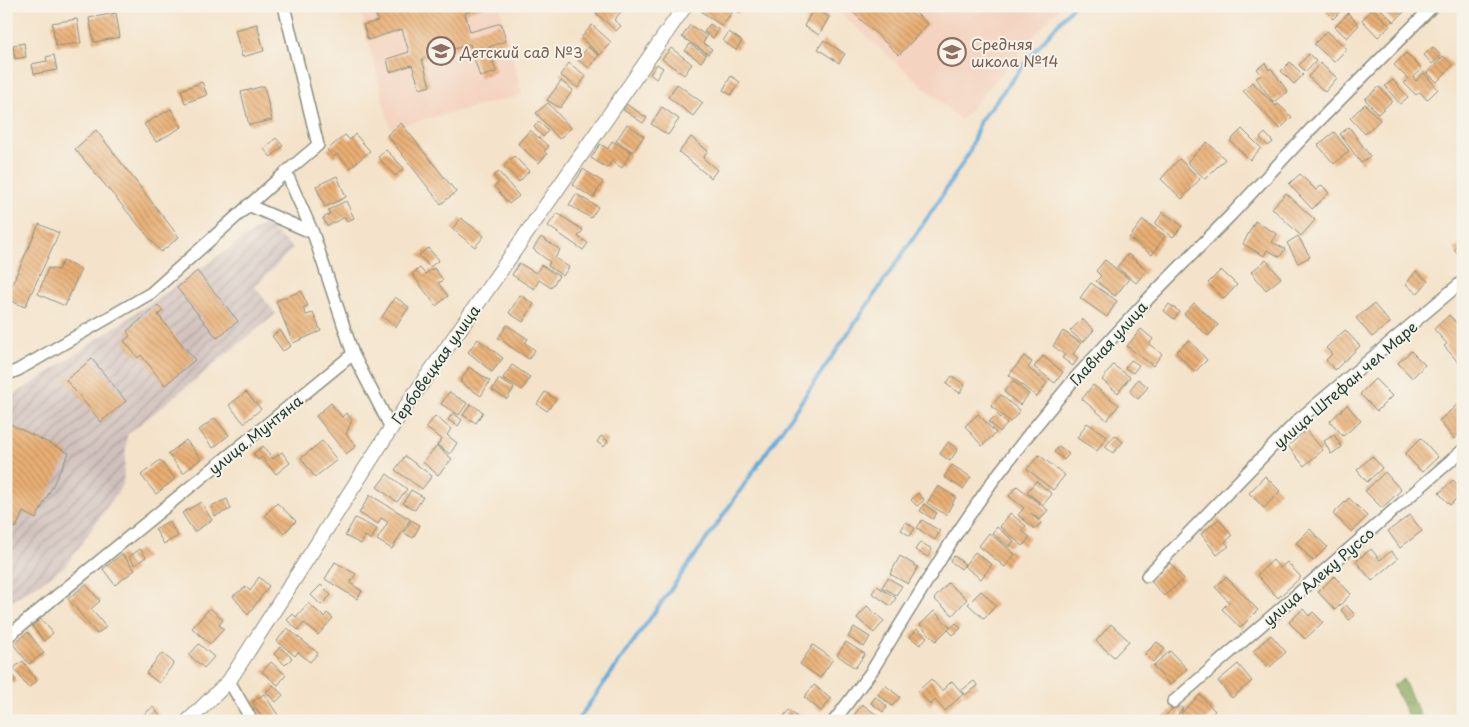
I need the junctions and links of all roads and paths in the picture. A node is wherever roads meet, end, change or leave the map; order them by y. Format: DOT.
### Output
graph roads {
  1 [pos="284,6"];
  2 [pos="685,6"];
  3 [pos="1433,6"];
  4 [pos="286,172"];
  5 [pos="248,205"];
  6 [pos="313,233"];
  7 [pos="1463,282"];
  8 [pos="353,354"];
  9 [pos="6,375"];
  10 [pos="391,428"];
  11 [pos="1463,450"];
  12 [pos="1147,576"];
  13 [pos="6,638"];
  14 [pos="229,682"];
  15 [pos="1173,702"];
  16 [pos="188,721"];
  17 [pos="252,721"];
  18 [pos="834,721"];
  1 -- 4 [label="street"];
  2 -- 10 [label="street, Гербовецкая улица"];
  3 -- 18 [label="street, Главная улица"];
  4 -- 5 [label="street"];
  4 -- 6 [label="street"];
  5 -- 6 [label="street"];
  5 -- 9 [label="street"];
  6 -- 8 [label="street"];
  7 -- 12 [label="street, улица Штефан чел Маре"];
  8 -- 10 [label="street"];
  8 -- 13 [label="street, улица Мунтяна"];
  10 -- 14 [label="street, Гербовецкая улица"];
  11 -- 15 [label="street, улица Алеку Руссо"];
  14 -- 16 [label="street, Гербовецкая улица"];
  14 -- 17 [label="street"];
}
